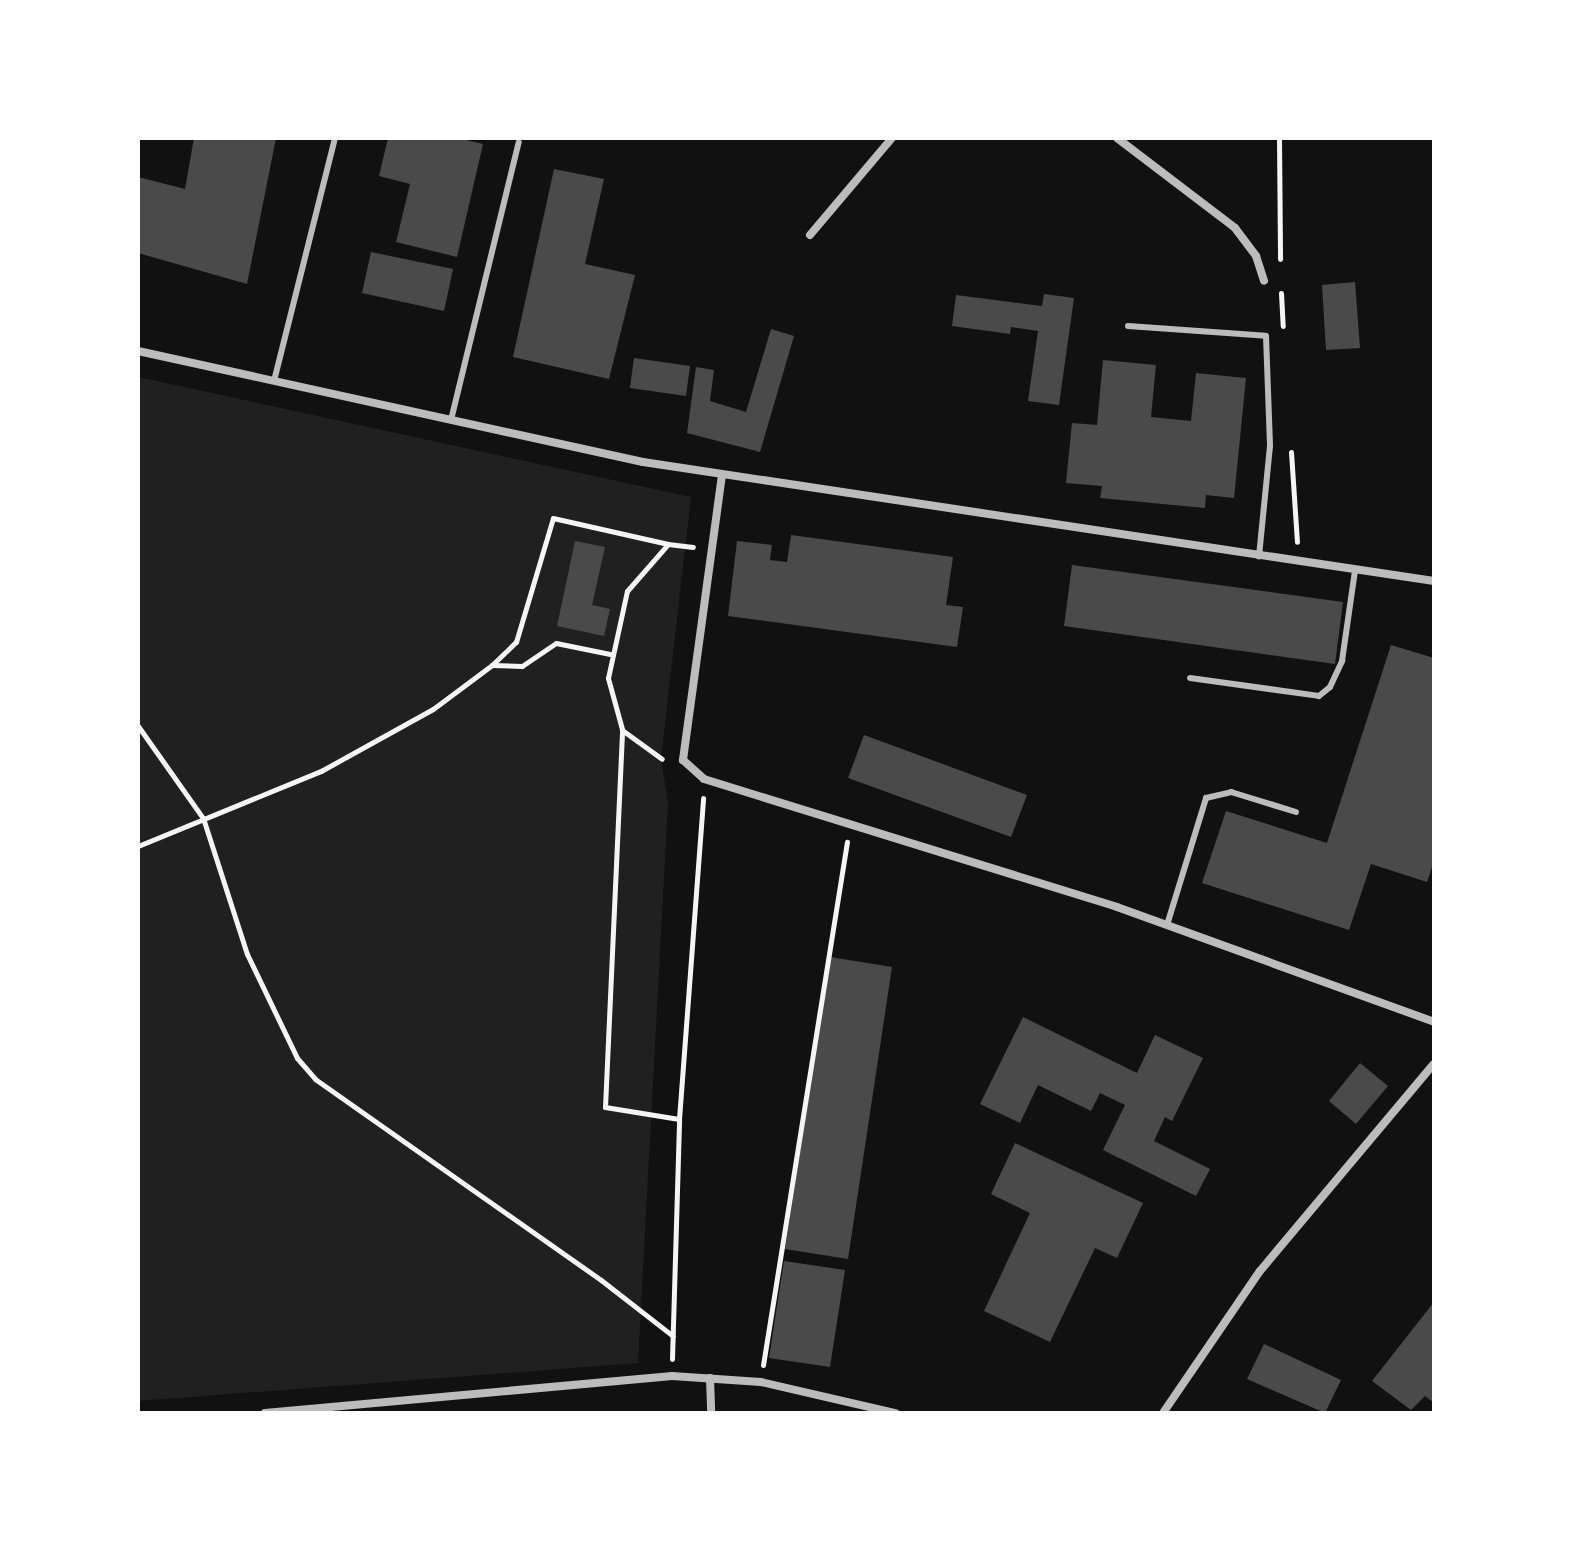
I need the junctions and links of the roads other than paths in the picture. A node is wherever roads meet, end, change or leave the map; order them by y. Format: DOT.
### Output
graph roads {
  1 [pos="335,138"];
  2 [pos="892,138"];
  3 [pos="1117,138"];
  4 [pos="519,142"];
  5 [pos="810,235"];
  6 [pos="1264,281"];
  7 [pos="1128,326"];
  8 [pos="138,351"];
  9 [pos="274,381"];
  10 [pos="451,420"];
  11 [pos="722,475"];
  12 [pos="1259,556"];
  13 [pos="1355,571"];
  14 [pos="1434,581"];
  15 [pos="1190,678"];
  16 [pos="1296,812"];
  17 [pos="1167,925"];
  18 [pos="1434,1022"];
  19 [pos="1434,1064"];
  20 [pos="710,1378"];
  21 [pos="265,1413"];
  22 [pos="711,1413"];
  23 [pos="895,1413"];
  24 [pos="1163,1413"];
  1 -- 9 [label="lane"];
  2 -- 5 [label="street"];
  3 -- 6 [label="street"];
  4 -- 10 [label="lane"];
  7 -- 12 [label="lane"];
  8 -- 9 [label="street"];
  9 -- 10 [label="street"];
  10 -- 11 [label="street"];
  11 -- 12 [label="street"];
  11 -- 17 [label="street"];
  12 -- 13 [label="street"];
  13 -- 14 [label="street"];
  13 -- 15 [label="lane"];
  16 -- 17 [label="lane"];
  17 -- 18 [label="street"];
  19 -- 24 [label="street"];
  20 -- 21 [label="street"];
  20 -- 22 [label="street"];
  20 -- 23 [label="street"];
}
